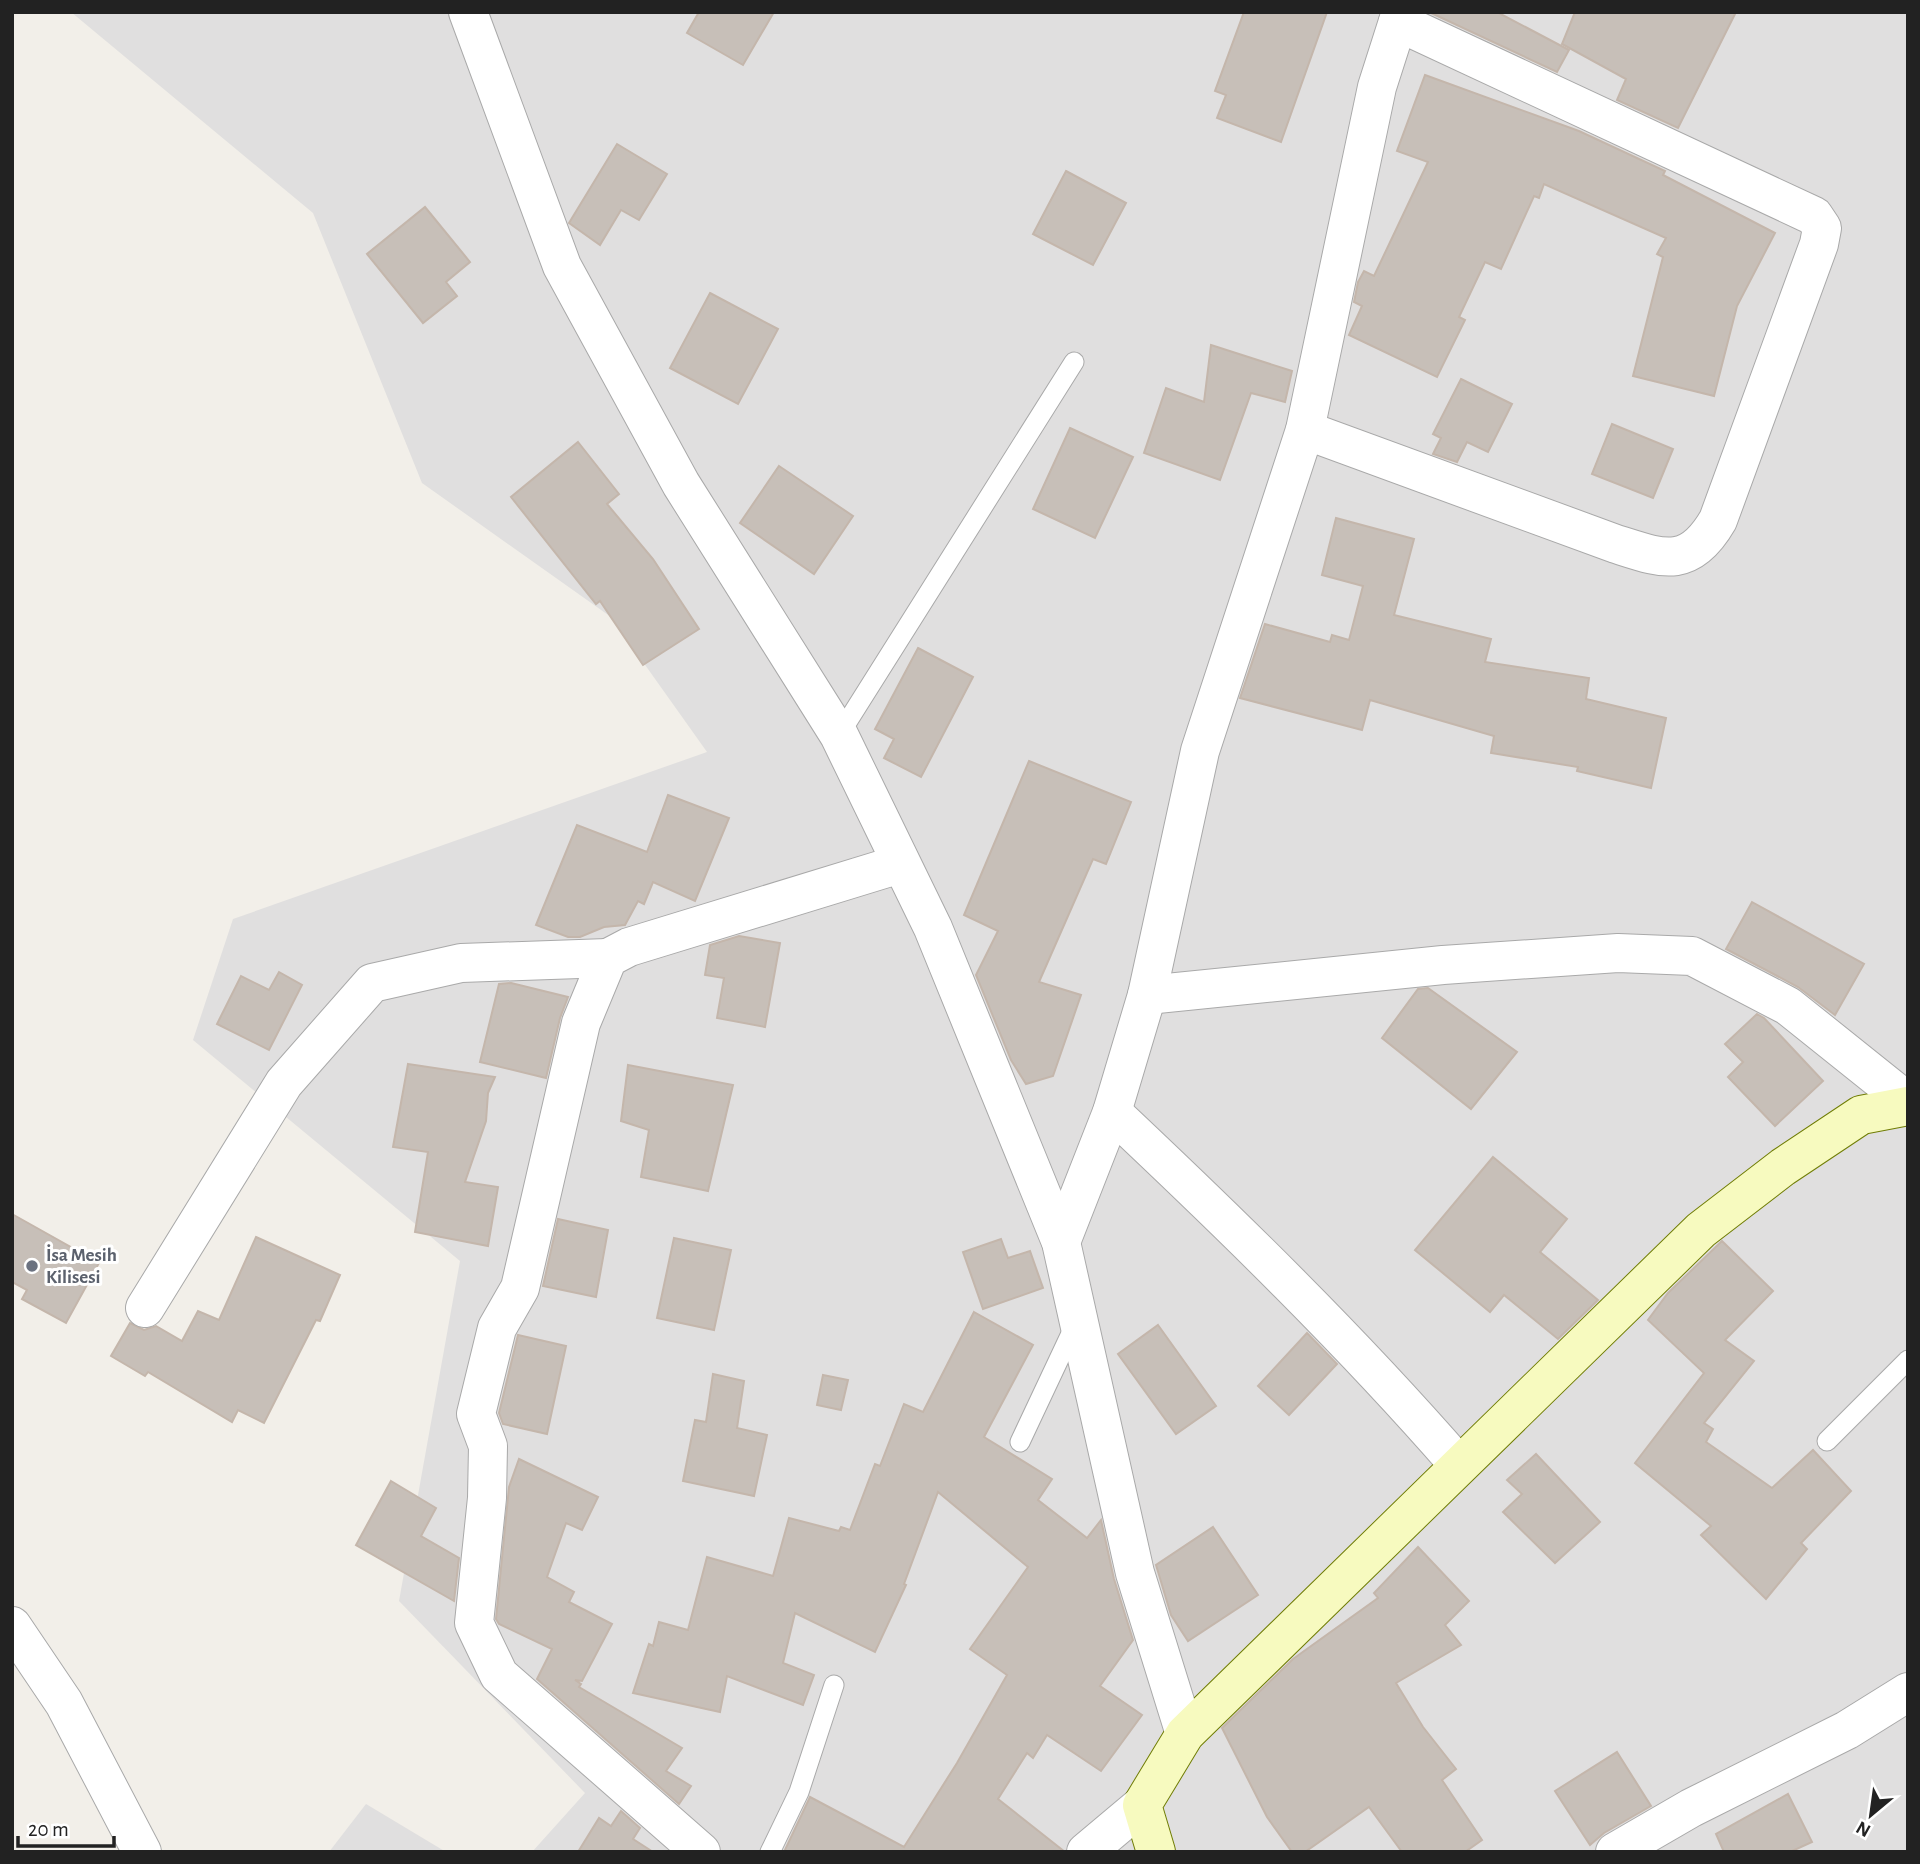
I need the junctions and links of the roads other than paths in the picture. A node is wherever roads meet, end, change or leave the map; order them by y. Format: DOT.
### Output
graph roads {
  1 [pos="468,12"];
  2 [pos="1400,17"];
  3 [pos="1074,362"];
  4 [pos="1305,430"];
  5 [pos="839,735"];
  6 [pos="900,864"];
  7 [pos="608,958"];
  8 [pos="1146,995"];
  9 [pos="1908,1104"];
  10 [pos="1112,1112"];
  11 [pos="1061,1242"];
  12 [pos="145,1308"];
  13 [pos="1078,1319"];
  14 [pos="1908,1360"];
  15 [pos="1827,1441"];
  16 [pos="1020,1442"];
  17 [pos="1458,1464"];
  18 [pos="12,1626"];
  19 [pos="834,1685"];
  20 [pos="1908,1692"];
  21 [pos="1185,1734"];
  22 [pos="1142,1805"];
  23 [pos="142,1852"];
  24 [pos="700,1852"];
  25 [pos="770,1852"];
  26 [pos="1086,1852"];
  27 [pos="1156,1852"];
  28 [pos="1615,1852"];
  1 -- 5 [label="street"];
  2 -- 4 [label="street"];
  2 -- 4 [label="street"];
  3 -- 5 [label="lane"];
  4 -- 8 [label="street"];
  5 -- 6 [label="street"];
  6 -- 7 [label="street"];
  6 -- 11 [label="street"];
  7 -- 12 [label="street"];
  7 -- 24 [label="street"];
  8 -- 9 [label="street"];
  8 -- 10 [label="street"];
  9 -- 17 [label="street"];
  10 -- 11 [label="street"];
  10 -- 17 [label="street"];
  11 -- 13 [label="street"];
  13 -- 16 [label="lane"];
  13 -- 21 [label="street"];
  14 -- 15 [label="lane"];
  17 -- 21 [label="street"];
  18 -- 23 [label="street"];
  19 -- 25 [label="lane"];
  20 -- 28 [label="street"];
  21 -- 22 [label="street"];
  22 -- 26 [label="street"];
  22 -- 27 [label="street"];
}
